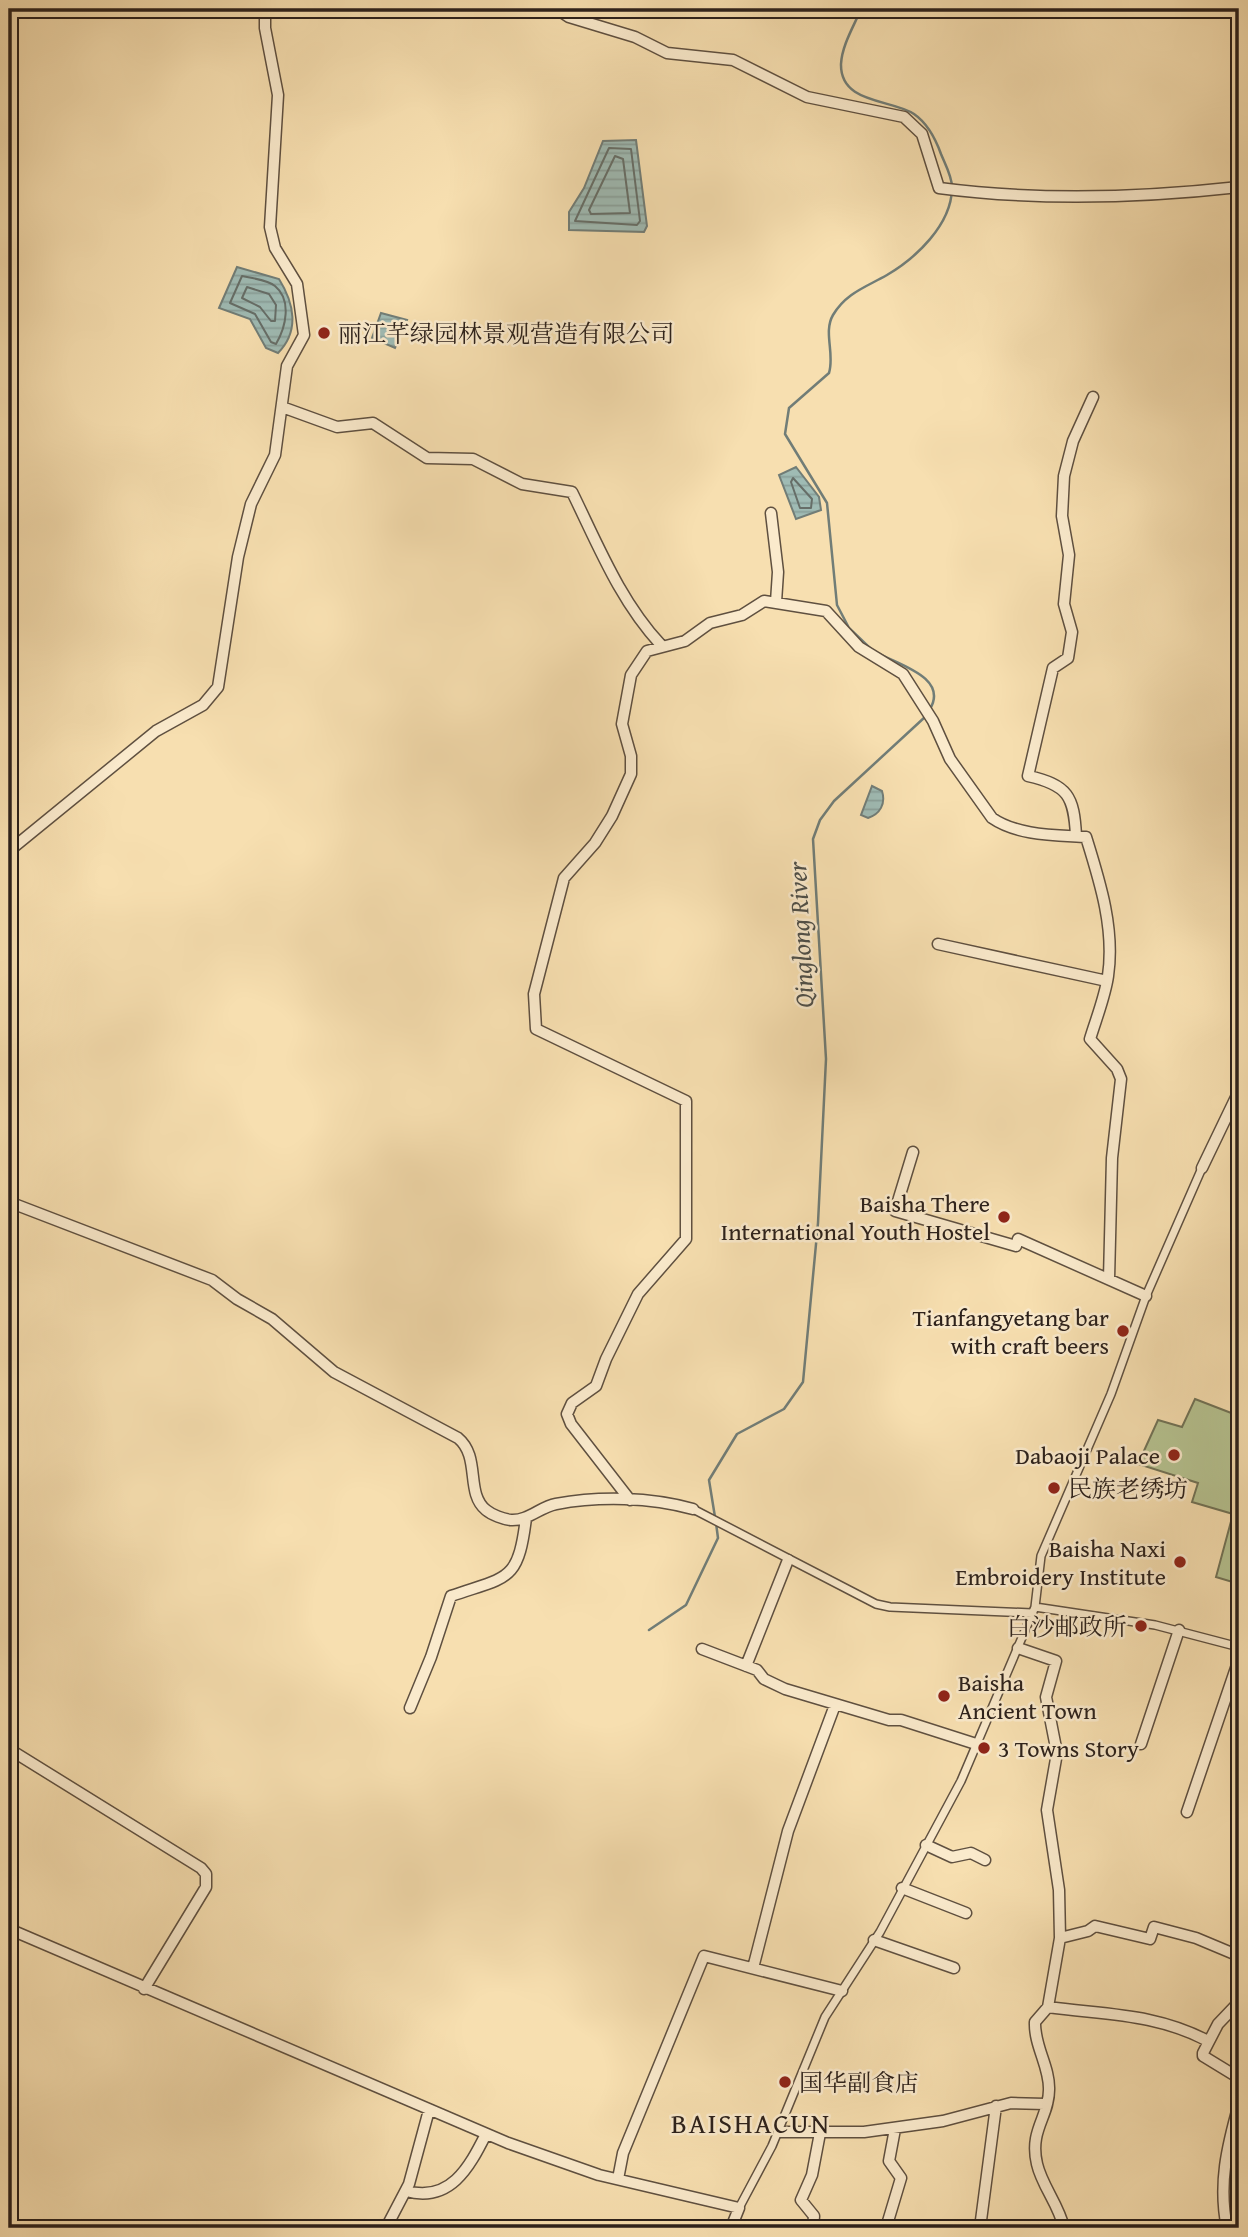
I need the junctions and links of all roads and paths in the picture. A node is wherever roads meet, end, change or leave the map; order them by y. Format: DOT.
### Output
graph roads {
  1 [pos="265,9"];
  2 [pos="557,9"];
  3 [pos="1239,187"];
  4 [pos="1093,397"];
  5 [pos="282,407"];
  6 [pos="771,513"];
  7 [pos="776,602"];
  8 [pos="660,645"];
  9 [pos="1076,836"];
  10 [pos="9,851"];
  11 [pos="938,944"];
  12 [pos="1107,981"];
  13 [pos="1239,1091"];
  14 [pos="913,1152"];
  15 [pos="1202,1168"];
  16 [pos="9,1202"];
  17 [pos="1109,1279"];
  18 [pos="1146,1296"];
  19 [pos="631,1500"];
  20 [pos="693,1509"];
  21 [pos="526,1518"];
  22 [pos="788,1560"];
  23 [pos="1033,1609"];
  24 [pos="1179,1630"];
  25 [pos="1239,1647"];
  26 [pos="1017,1648"];
  27 [pos="702,1649"];
  28 [pos="1239,1659"];
  29 [pos="746,1666"];
  30 [pos="835,1705"];
  31 [pos="410,1708"];
  32 [pos="976,1744"];
  33 [pos="1141,1744"];
  34 [pos="9,1749"];
  35 [pos="1187,1812"];
  36 [pos="926,1845"];
  37 [pos="985,1860"];
  38 [pos="902,1888"];
  39 [pos="966,1913"];
  40 [pos="9,1929"];
  41 [pos="1060,1938"];
  42 [pos="874,1940"];
  43 [pos="1239,1956"];
  44 [pos="753,1968"];
  45 [pos="954,1968"];
  46 [pos="144,1989"];
  47 [pos="842,1991"];
  48 [pos="1239,2002"];
  49 [pos="1048,2007"];
  50 [pos="1208,2041"];
  51 [pos="1238,2075"];
  52 [pos="1045,2104"];
  53 [pos="1239,2104"];
  54 [pos="996,2106"];
  55 [pos="429,2110"];
  56 [pos="895,2129"];
  57 [pos="779,2132"];
  58 [pos="820,2133"];
  59 [pos="488,2135"];
  60 [pos="618,2179"];
  61 [pos="406,2191"];
  62 [pos="740,2208"];
  63 [pos="386,2228"];
  64 [pos="731,2228"];
  65 [pos="813,2228"];
  66 [pos="886,2228"];
  67 [pos="980,2228"];
  68 [pos="1064,2228"];
  69 [pos="1227,2228"];
  1 -- 5 [label="street"];
  2 -- 3 [label="street"];
  4 -- 9 [label="street"];
  5 -- 8 [label="street"];
  5 -- 10 [label="street"];
  6 -- 7 [label="street"];
  7 -- 8 [label="street"];
  7 -- 9 [label="street"];
  8 -- 19 [label="street"];
  9 -- 12 [label="street"];
  11 -- 12 [label="street"];
  12 -- 17 [label="street"];
  13 -- 15 [label="street"];
  14 -- 17 [label="street"];
  15 -- 18 [label="street"];
  16 -- 21 [label="street"];
  17 -- 18 [label="street"];
  18 -- 23 [label="street"];
  19 -- 20 [label="street"];
  19 -- 21 [label="street"];
  20 -- 22 [label="street"];
  21 -- 31 [label="street"];
  22 -- 23 [label="street"];
  22 -- 29 [label="street"];
  23 -- 24 [label="street"];
  23 -- 26 [label="street"];
  24 -- 25 [label="street"];
  24 -- 33 [label="street"];
  26 -- 32 [label="street"];
  26 -- 41 [label="street"];
  27 -- 29 [label="street"];
  28 -- 35 [label="street"];
  29 -- 30 [label="street"];
  30 -- 32 [label="street"];
  30 -- 44 [label="street"];
  32 -- 36 [label="street"];
  34 -- 46 [label="street"];
  36 -- 37 [label="street"];
  36 -- 38 [label="street"];
  38 -- 39 [label="street"];
  38 -- 42 [label="street"];
  40 -- 46 [label="street"];
  41 -- 43 [label="street"];
  41 -- 49 [label="street"];
  42 -- 45 [label="street"];
  42 -- 47 [label="street"];
  44 -- 47 [label="street"];
  44 -- 60 [label="street"];
  46 -- 55 [label="street"];
  47 -- 57 [label="street"];
  48 -- 50 [label="street"];
  49 -- 50 [label="street"];
  49 -- 52 [label="street"];
  50 -- 51 [label="street"];
  52 -- 54 [label="street"];
  52 -- 68 [label="street"];
  53 -- 69 [label="street"];
  54 -- 56 [label="street"];
  54 -- 67 [label="street"];
  55 -- 59 [label="street"];
  55 -- 61 [label="street"];
  56 -- 58 [label="street"];
  56 -- 66 [label="street"];
  57 -- 58 [label="street"];
  57 -- 62 [label="street"];
  58 -- 65 [label="street"];
  59 -- 60 [label="street"];
  59 -- 61 [label="street"];
  60 -- 62 [label="street"];
  61 -- 63 [label="street"];
  62 -- 64 [label="street"];
}
